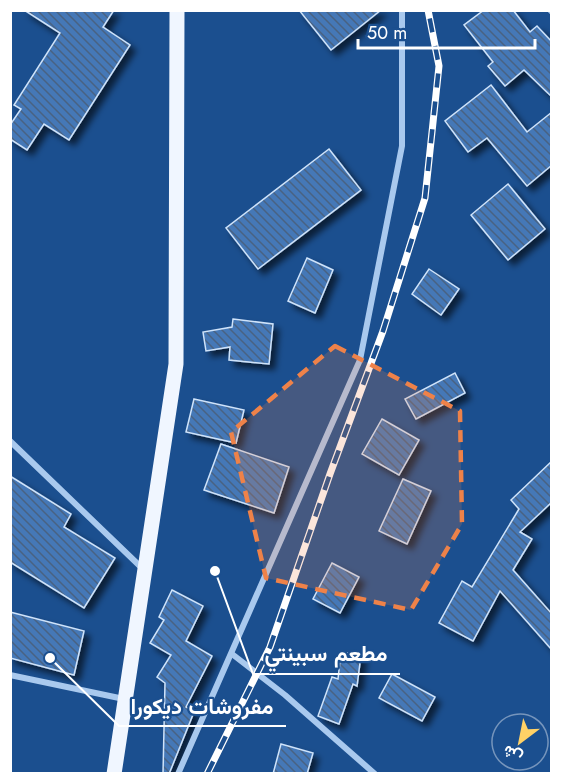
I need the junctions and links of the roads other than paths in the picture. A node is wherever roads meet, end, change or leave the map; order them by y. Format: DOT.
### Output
graph roads {
  1 [pos="177,10"];
  2 [pos="402,10"];
  3 [pos="10,441"];
  4 [pos="144,570"];
  5 [pos="232,654"];
  6 [pos="10,675"];
  7 [pos="125,699"];
  8 [pos="114,774"];
  9 [pos="178,774"];
  10 [pos="375,774"];
  1 -- 4 [label="main road"];
  2 -- 5 [label="street"];
  3 -- 4 [label="street"];
  4 -- 7 [label="main road"];
  5 -- 9 [label="street"];
  5 -- 10 [label="street"];
  6 -- 7 [label="street"];
  7 -- 8 [label="main road"];
}
